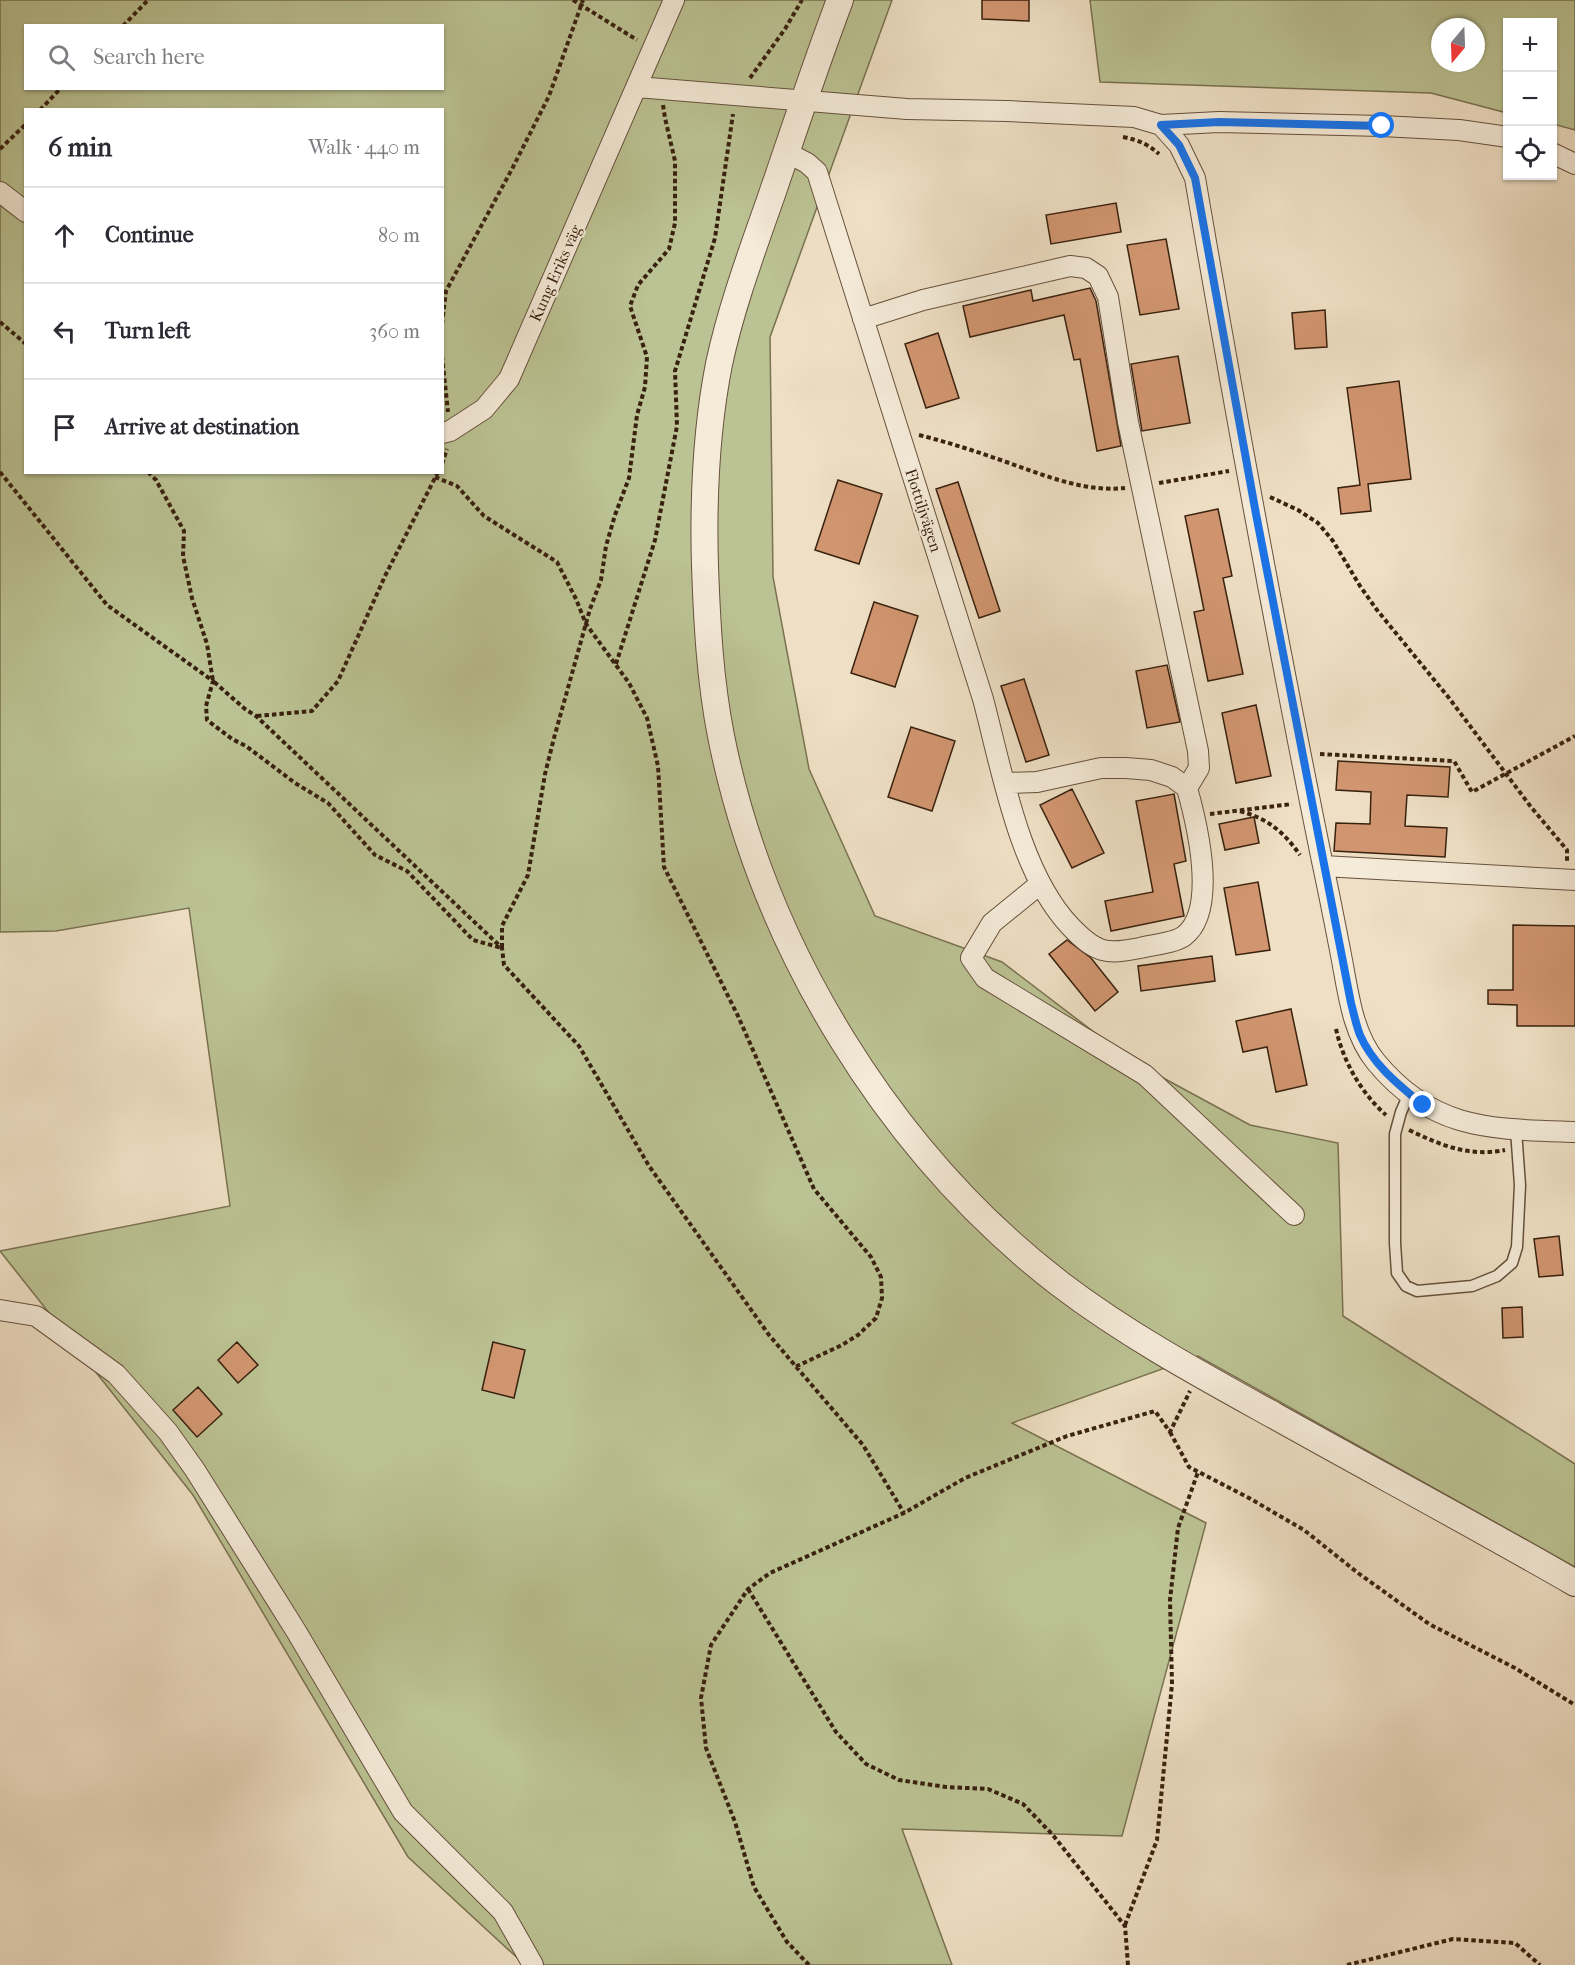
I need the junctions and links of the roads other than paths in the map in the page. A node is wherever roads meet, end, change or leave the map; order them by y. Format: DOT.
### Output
graph roads {
  1 [pos="674,0"];
  2 [pos="840,0"];
  3 [pos="637,87"];
  4 [pos="802,100"];
  5 [pos="1161,125"];
  6 [pos="1503,137"];
  7 [pos="786,152"];
  8 [pos="1557,155"];
  9 [pos="1575,163"];
  10 [pos="0,192"];
  11 [pos="24,210"];
  12 [pos="863,319"];
  13 [pos="446,432"];
  14 [pos="1006,783"];
  15 [pos="1187,788"];
  16 [pos="1323,866"];
  17 [pos="1571,880"];
  18 [pos="1040,884"];
  19 [pos="1409,1094"];
  20 [pos="1516,1130"];
  21 [pos="1575,1132"];
  22 [pos="1294,1215"];
  23 [pos="0,1310"];
  24 [pos="1575,1583"];
  25 [pos="533,1965"];
  1 -- 3 [label="street, Kung Eriks väg"];
  2 -- 4 [label="street"];
  3 -- 4 [label="street"];
  3 -- 13 [label="street, Kung Eriks väg"];
  4 -- 5 [label="street"];
  4 -- 7 [label="street"];
  5 -- 6 [label="street"];
  5 -- 16 [label="street"];
  7 -- 12 [label="street, Flottiljvägen"];
  7 -- 24 [label="street"];
  8 -- 9 [label="street"];
  10 -- 11 [label="street"];
  12 -- 14 [label="street, Flottiljvägen"];
  12 -- 15 [label="street"];
  14 -- 15 [label="street"];
  14 -- 18 [label="street, Flottiljvägen"];
  15 -- 18 [label="street"];
  16 -- 17 [label="street"];
  16 -- 19 [label="street"];
  18 -- 22 [label="street"];
  19 -- 20 [label="street"];
  19 -- 20 [label="lane"];
  20 -- 21 [label="street"];
  23 -- 25 [label="street"];
}
